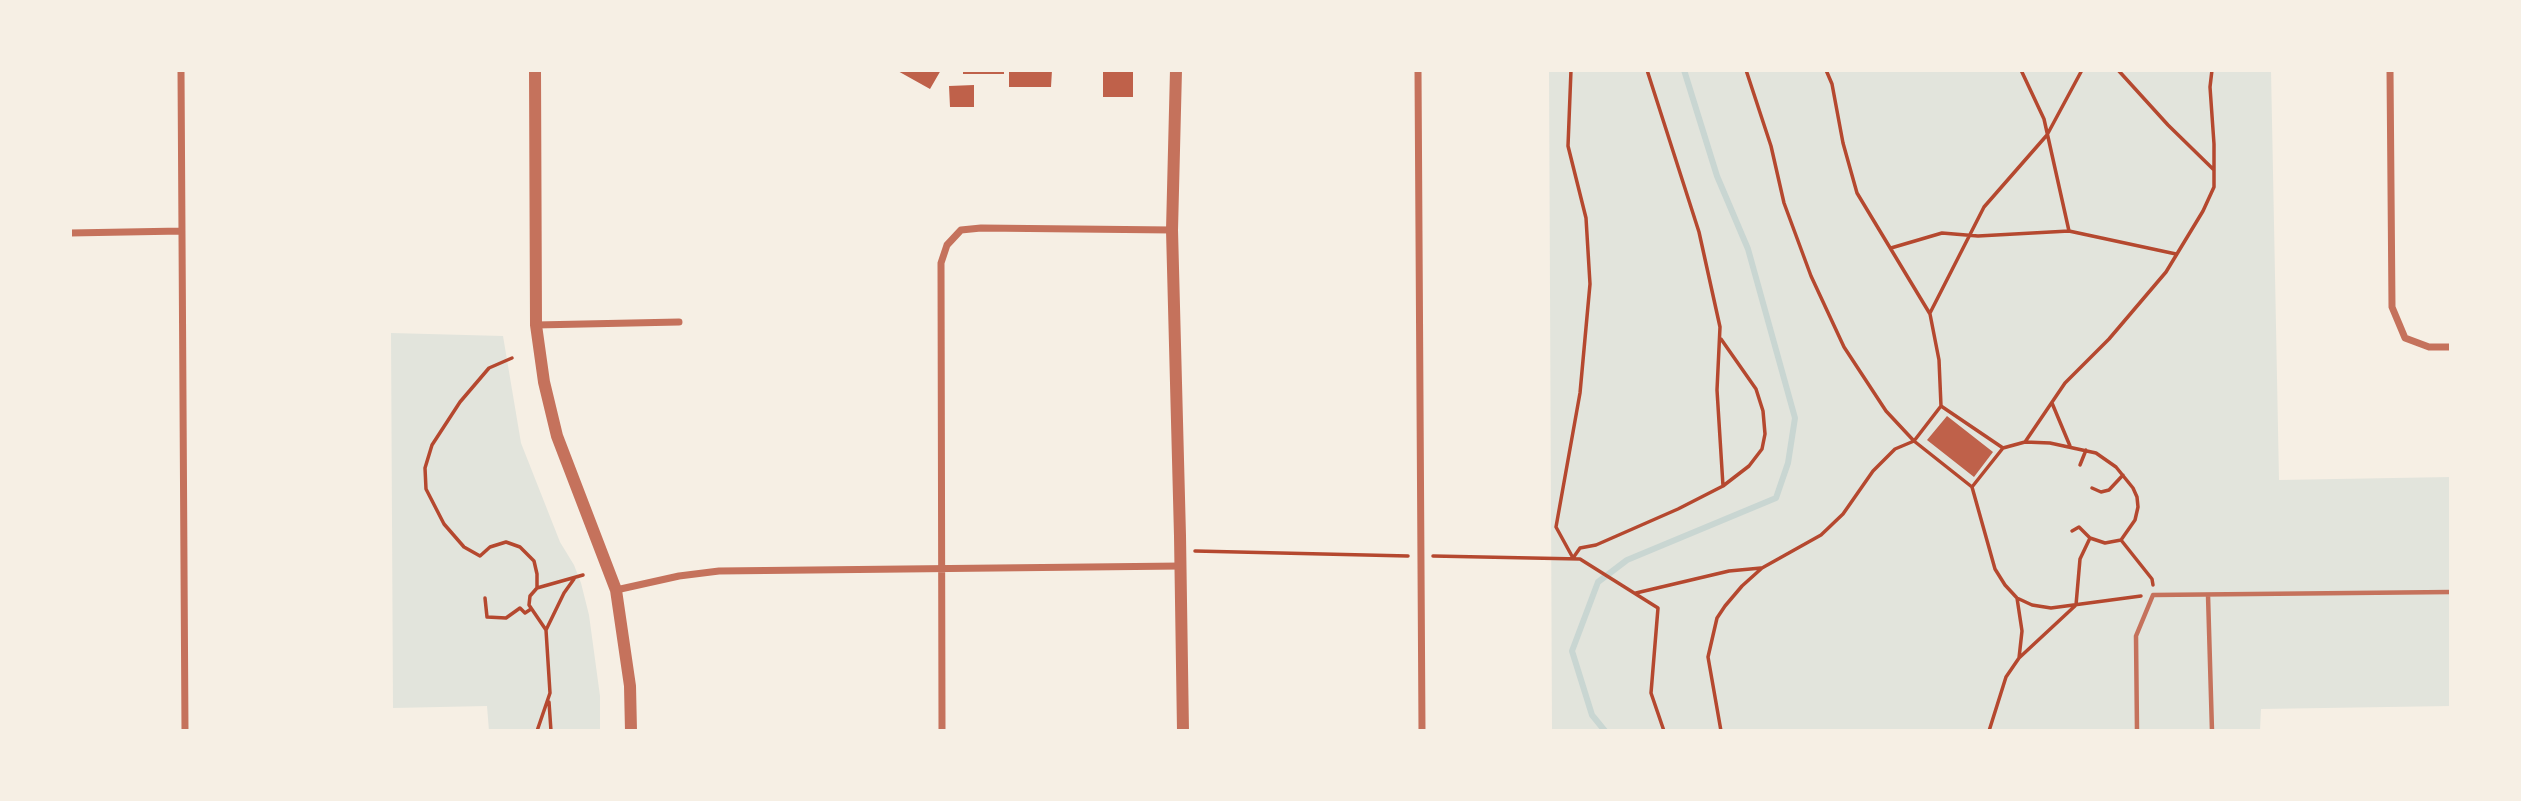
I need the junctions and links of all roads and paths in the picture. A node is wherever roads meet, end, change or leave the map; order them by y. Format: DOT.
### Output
graph roads {
  1 [pos="181,70"];
  2 [pos="535,70"];
  3 [pos="1176,70"];
  4 [pos="1418,70"];
  5 [pos="1571,70"];
  6 [pos="1647,70"];
  7 [pos="1746,70"];
  8 [pos="1826,70"];
  9 [pos="2021,70"];
  10 [pos="2082,70"];
  11 [pos="2118,70"];
  12 [pos="2212,70"];
  13 [pos="2390,70"];
  14 [pos="2047,135"];
  15 [pos="2214,170"];
  16 [pos="1172,230"];
  17 [pos="182,231"];
  18 [pos="2069,231"];
  19 [pos="70,233"];
  20 [pos="1970,236"];
  21 [pos="1891,248"];
  22 [pos="2176,254"];
  23 [pos="1930,314"];
  24 [pos="679,323"];
  25 [pos="537,325"];
  26 [pos="1719,337"];
  27 [pos="2451,347"];
  28 [pos="513,358"];
  29 [pos="2052,403"];
  30 [pos="1941,406"];
  31 [pos="1914,441"];
  32 [pos="2025,442"];
  33 [pos="2070,446"];
  34 [pos="2003,448"];
  35 [pos="2086,450"];
  36 [pos="2080,465"];
  37 [pos="2123,475"];
  38 [pos="1723,485"];
  39 [pos="1972,486"];
  40 [pos="2092,488"];
  41 [pos="2072,531"];
  42 [pos="2090,538"];
  43 [pos="2121,540"];
  44 [pos="1181,550"];
  45 [pos="1421,556"];
  46 [pos="1573,558"];
  47 [pos="1181,566"];
  48 [pos="941,567"];
  49 [pos="1762,568"];
  50 [pos="583,575"];
  51 [pos="575,578"];
  52 [pos="537,588"];
  53 [pos="617,590"];
  54 [pos="2451,592"];
  55 [pos="1636,593"];
  56 [pos="2153,595"];
  57 [pos="2208,595"];
  58 [pos="485,597"];
  59 [pos="2017,598"];
  60 [pos="2076,605"];
  61 [pos="531,609"];
  62 [pos="546,631"];
  63 [pos="2019,658"];
  64 [pos="548,700"];
  65 [pos="185,731"];
  66 [pos="537,731"];
  67 [pos="551,731"];
  68 [pos="631,731"];
  69 [pos="942,731"];
  70 [pos="1183,731"];
  71 [pos="1422,731"];
  72 [pos="1664,731"];
  73 [pos="1721,731"];
  74 [pos="1989,731"];
  75 [pos="2137,731"];
  76 [pos="2212,731"];
  1 -- 17 [label="street"];
  2 -- 25 [label="street"];
  3 -- 16 [label="street"];
  4 -- 45 [label="street"];
  5 -- 46 [label="path"];
  6 -- 26 [label="path"];
  7 -- 31 [label="path"];
  8 -- 21 [label="path"];
  9 -- 14 [label="path"];
  10 -- 14 [label="path"];
  11 -- 15 [label="path"];
  12 -- 15 [label="path"];
  13 -- 27 [label="street"];
  14 -- 18 [label="path"];
  14 -- 20 [label="path"];
  15 -- 22 [label="path"];
  16 -- 44 [label="street"];
  16 -- 48 [label="street"];
  17 -- 19 [label="street"];
  17 -- 65 [label="street"];
  18 -- 20 [label="path"];
  18 -- 22 [label="path"];
  20 -- 21 [label="path"];
  20 -- 23 [label="path"];
  21 -- 23 [label="path"];
  22 -- 29 [label="path"];
  23 -- 30 [label="path"];
  24 -- 25 [label="street"];
  25 -- 53 [label="street"];
  26 -- 38 [label="path"];
  26 -- 38 [label="path"];
  28 -- 52 [label="path"];
  29 -- 32 [label="path"];
  29 -- 33 [label="path"];
  30 -- 31 [label="path"];
  30 -- 34 [label="path"];
  31 -- 39 [label="path"];
  31 -- 49 [label="path"];
  32 -- 33 [label="path"];
  32 -- 34 [label="path"];
  33 -- 35 [label="path"];
  34 -- 39 [label="path"];
  35 -- 36 [label="path"];
  35 -- 37 [label="path"];
  37 -- 40 [label="path"];
  37 -- 43 [label="path"];
  38 -- 46 [label="path"];
  39 -- 59 [label="path"];
  41 -- 42 [label="path"];
  42 -- 43 [label="path"];
  42 -- 60 [label="path"];
  43 -- 56 [label="path"];
  44 -- 45 [label="path"];
  44 -- 47 [label="street"];
  45 -- 46 [label="path"];
  45 -- 71 [label="street"];
  46 -- 55 [label="path"];
  47 -- 48 [label="street"];
  47 -- 70 [label="street"];
  48 -- 53 [label="street"];
  48 -- 69 [label="street"];
  49 -- 55 [label="path"];
  49 -- 73 [label="path"];
  50 -- 51 [label="path"];
  51 -- 52 [label="path"];
  51 -- 62 [label="path"];
  52 -- 61 [label="path"];
  53 -- 68 [label="street"];
  54 -- 57 [label="lane"];
  55 -- 72 [label="path"];
  56 -- 57 [label="lane"];
  56 -- 60 [label="path"];
  56 -- 75 [label="lane"];
  57 -- 76 [label="lane"];
  58 -- 61 [label="path"];
  59 -- 60 [label="path"];
  59 -- 63 [label="path"];
  60 -- 63 [label="path"];
  61 -- 62 [label="path"];
  62 -- 64 [label="path"];
  63 -- 74 [label="path"];
  64 -- 66 [label="path"];
  64 -- 67 [label="path"];
}
